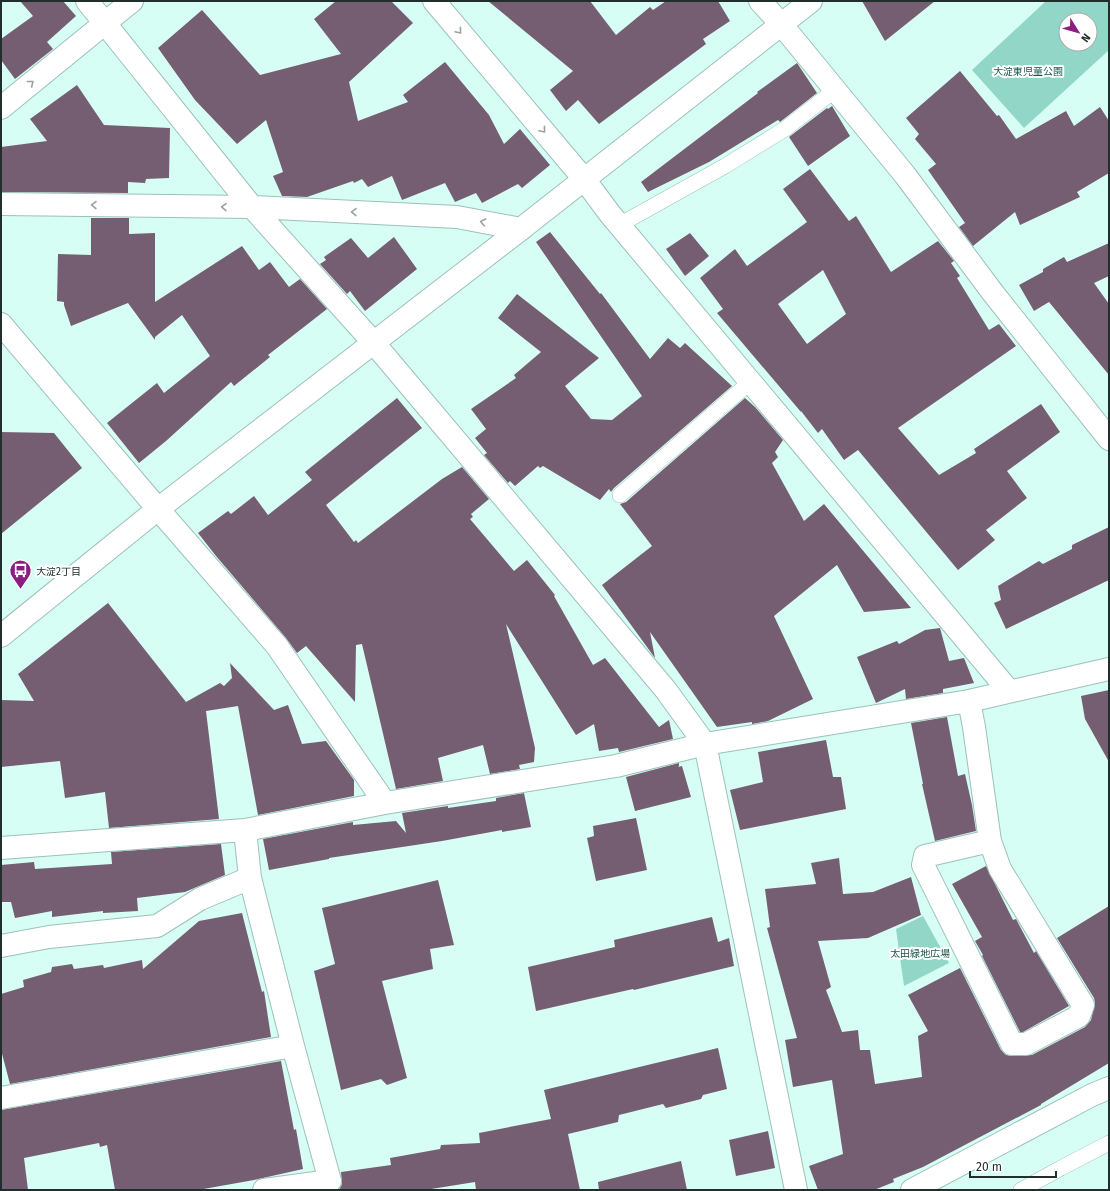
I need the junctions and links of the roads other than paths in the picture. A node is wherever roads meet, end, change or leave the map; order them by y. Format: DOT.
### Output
graph roads {
  1 [pos="87,1"];
  2 [pos="132,1"];
  3 [pos="434,1"];
  4 [pos="760,1"];
  5 [pos="811,1"];
  6 [pos="105,22"];
  7 [pos="781,24"];
  8 [pos="835,90"];
  9 [pos="1,108"];
  10 [pos="584,179"];
  11 [pos="1,204"];
  12 [pos="252,207"];
  13 [pos="619,225"];
  14 [pos="522,229"];
  15 [pos="1,324"];
  16 [pos="373,342"];
  17 [pos="750,382"];
  18 [pos="1109,439"];
  19 [pos="620,495"];
  20 [pos="158,509"];
  21 [pos="1,636"];
  22 [pos="1109,669"];
  23 [pos="1009,691"];
  24 [pos="969,701"];
  25 [pos="705,744"];
  26 [pos="385,803"];
  27 [pos="245,830"];
  28 [pos="990,841"];
  29 [pos="1,848"];
  30 [pos="250,878"];
  31 [pos="1,946"];
  32 [pos="293,1046"];
  33 [pos="1109,1088"];
  34 [pos="1,1098"];
  35 [pos="1109,1143"];
  36 [pos="264,1190"];
  37 [pos="796,1190"];
  38 [pos="912,1190"];
  39 [pos="1022,1190"];
  1 -- 6 [label="street"];
  2 -- 6 [label="street"];
  3 -- 10 [label="street, one-way"];
  4 -- 7 [label="street"];
  5 -- 7 [label="street"];
  9 -- 6 [label="street, one-way"];
  6 -- 12 [label="street"];
  7 -- 8 [label="street"];
  7 -- 10 [label="street"];
  8 -- 13 [label="lane"];
  8 -- 18 [label="street"];
  10 -- 13 [label="street"];
  10 -- 14 [label="street"];
  12 -- 11 [label="street, one-way"];
  14 -- 12 [label="street, one-way"];
  12 -- 16 [label="street"];
  13 -- 17 [label="street"];
  14 -- 16 [label="street"];
  15 -- 20 [label="street"];
  16 -- 20 [label="street"];
  16 -- 25 [label="street"];
  17 -- 19 [label="lane"];
  17 -- 23 [label="street"];
  20 -- 21 [label="street"];
  20 -- 26 [label="street"];
  22 -- 23 [label="street"];
  23 -- 24 [label="street"];
  24 -- 25 [label="street"];
  24 -- 28 [label="street"];
  25 -- 26 [label="street"];
  25 -- 37 [label="street"];
  26 -- 27 [label="street"];
  27 -- 29 [label="street"];
  27 -- 30 [label="street"];
  28 -- 28 [label="street"];
  30 -- 31 [label="street"];
  30 -- 32 [label="street"];
  32 -- 34 [label="street"];
  32 -- 36 [label="street"];
  33 -- 38 [label="street"];
  35 -- 39 [label="lane"];
}
